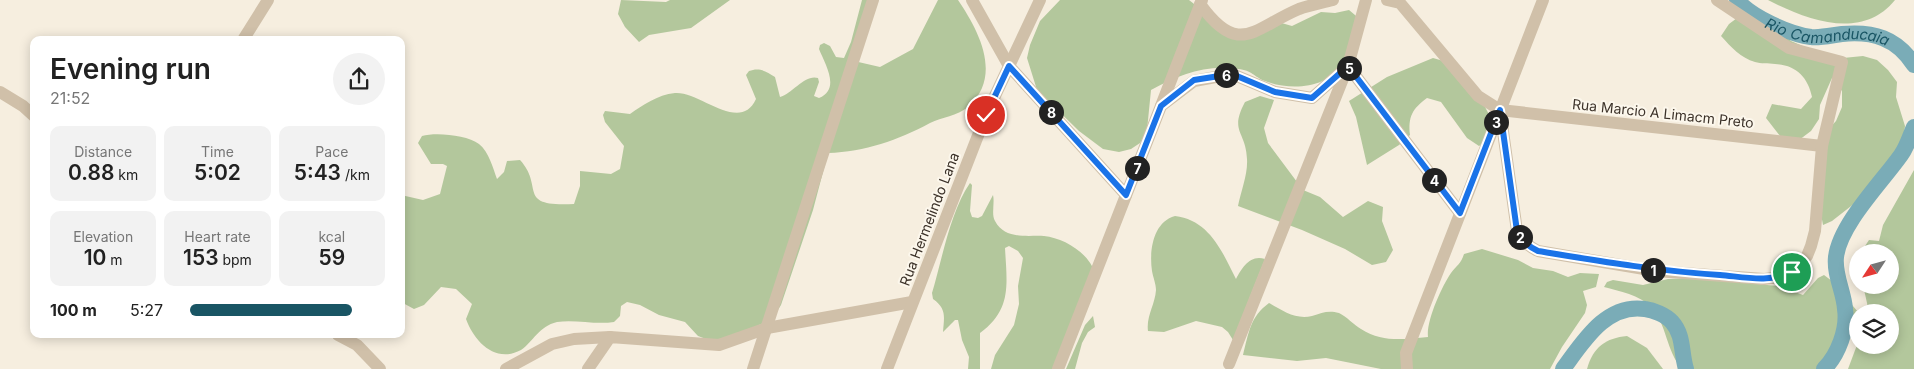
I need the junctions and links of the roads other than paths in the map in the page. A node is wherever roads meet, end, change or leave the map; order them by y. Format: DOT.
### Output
graph roads {
  1 [pos="268,0"];
  2 [pos="873,0"];
  3 [pos="972,0"];
  4 [pos="1040,0"];
  5 [pos="1333,0"];
  6 [pos="1366,0"];
  7 [pos="1387,0"];
  8 [pos="1543,0"];
  9 [pos="1717,0"];
  10 [pos="1201,2"];
  11 [pos="246,36"];
  12 [pos="1009,66"];
  13 [pos="1348,66"];
  14 [pos="0,92"];
  15 [pos="1161,106"];
  16 [pos="1500,110"];
  17 [pos="30,112"];
  18 [pos="1822,146"];
  19 [pos="1126,195"];
  20 [pos="1460,213"];
  21 [pos="912,302"];
  22 [pos="767,328"];
  23 [pos="610,337"];
  24 [pos="344,338"];
  25 [pos="1229,364"];
  26 [pos="380,369"];
  27 [pos="506,369"];
  28 [pos="588,369"];
  29 [pos="753,369"];
  30 [pos="887,369"];
  31 [pos="1058,369"];
  32 [pos="1407,369"];
  1 -- 11 [label="street"];
  2 -- 22 [label="street"];
  3 -- 12 [label="street"];
  4 -- 12 [label="street, Rua Hermelindo Lana"];
  5 -- 10 [label="street"];
  6 -- 13 [label="street"];
  7 -- 16 [label="street"];
  8 -- 16 [label="street"];
  9 -- 18 [label="street"];
  10 -- 15 [label="street"];
  12 -- 19 [label="street"];
  12 -- 21 [label="street, Rua Hermelindo Lana"];
  13 -- 15 [label="street"];
  13 -- 20 [label="street"];
  13 -- 25 [label="street"];
  14 -- 17 [label="street"];
  15 -- 19 [label="street"];
  16 -- 18 [label="street, Rua Marcio A Limacm Preto"];
  16 -- 18 [label="street"];
  16 -- 20 [label="street"];
  19 -- 31 [label="street"];
  20 -- 32 [label="street"];
  21 -- 22 [label="street"];
  21 -- 30 [label="street, Rua Hermelindo Lana"];
  22 -- 23 [label="street"];
  22 -- 29 [label="street"];
  23 -- 27 [label="street"];
  23 -- 28 [label="street"];
  24 -- 26 [label="street"];
}
